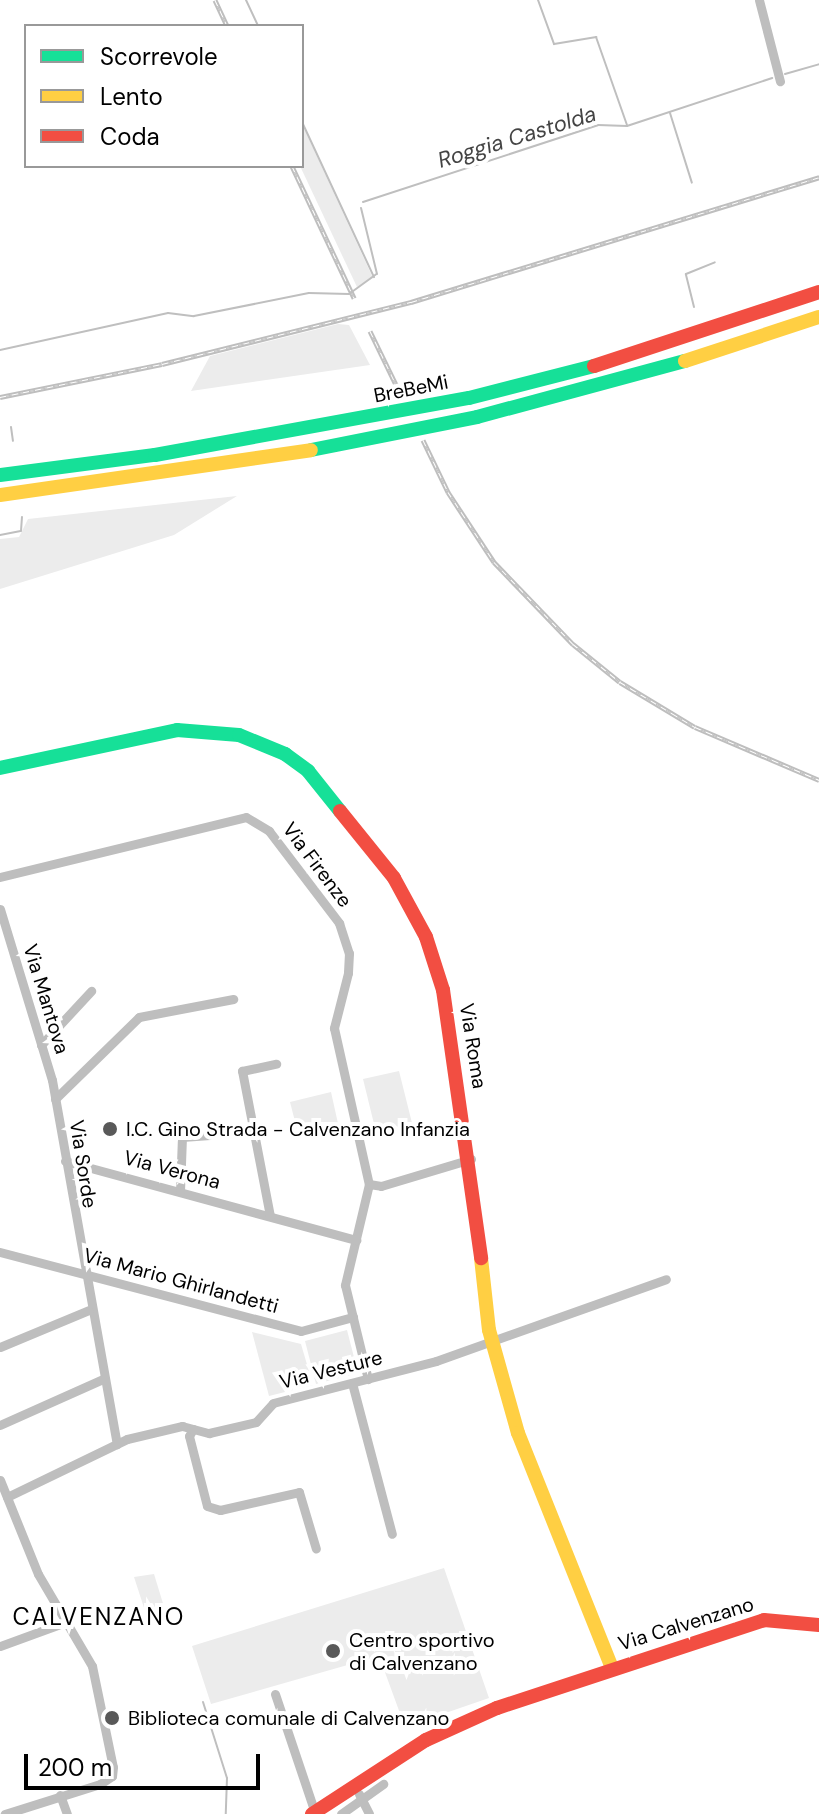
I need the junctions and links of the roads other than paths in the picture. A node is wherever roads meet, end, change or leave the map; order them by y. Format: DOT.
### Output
graph roads {
  1 [pos="759,0"];
  2 [pos="780,81"];
  3 [pos="819,292"];
  4 [pos="819,317"];
  5 [pos="0,475"];
  6 [pos="0,495"];
  7 [pos="0,768"];
  8 [pos="0,877"];
  9 [pos="0,909"];
  10 [pos="91,991"];
  11 [pos="233,999"];
  12 [pos="41,1045"];
  13 [pos="276,1064"];
  14 [pos="55,1099"];
  15 [pos="210,1135"];
  16 [pos="471,1159"];
  17 [pos="65,1161"];
  18 [pos="369,1184"];
  19 [pos="180,1191"];
  20 [pos="270,1216"];
  21 [pos="356,1240"];
  22 [pos="0,1252"];
  23 [pos="82,1274"];
  24 [pos="666,1279"];
  25 [pos="89,1310"];
  26 [pos="353,1317"];
  27 [pos="493,1343"];
  28 [pos="0,1347"];
  29 [pos="103,1379"];
  30 [pos="368,1379"];
  31 [pos="352,1383"];
  32 [pos="0,1425"];
  33 [pos="193,1429"];
  34 [pos="117,1444"];
  35 [pos="0,1480"];
  36 [pos="7,1497"];
  37 [pos="392,1534"];
  38 [pos="316,1549"];
  39 [pos="66,1622"];
  40 [pos="819,1625"];
  41 [pos="0,1646"];
  42 [pos="612,1668"];
  43 [pos="275,1694"];
  44 [pos="383,1784"];
  45 [pos="358,1793"];
  46 [pos="60,1795"];
  47 [pos="313,1813"];
  48 [pos="5,1814"];
  49 [pos="67,1814"];
  50 [pos="341,1814"];
  51 [pos="369,1814"];
  1 -- 2 [label="street"];
  3 -- 5 [label="main road, BreBeMi"];
  4 -- 6 [label="main road, BreBeMi"];
  7 -- 16 [label="main road, Via Roma"];
  8 -- 18 [label="street, Via Firenze"];
  9 -- 12 [label="street, Via Mantova"];
  10 -- 12 [label="street"];
  11 -- 14 [label="street, Via Sorde"];
  12 -- 14 [label="street, Via Mantova"];
  13 -- 20 [label="street"];
  14 -- 17 [label="street, Via Sorde"];
  15 -- 19 [label="street"];
  16 -- 18 [label="street"];
  16 -- 27 [label="main road, Via Roma"];
  17 -- 19 [label="street, Via Verona"];
  17 -- 23 [label="street, Via Sorde"];
  18 -- 21 [label="street, Via Firenze"];
  19 -- 20 [label="street, Via Verona"];
  20 -- 21 [label="street, Via Verona"];
  21 -- 26 [label="street, Via Firenze"];
  22 -- 23 [label="street, Via Mario Ghirlandetti"];
  23 -- 25 [label="street, Via Sorde"];
  23 -- 26 [label="street, Via Mario Ghirlandetti"];
  24 -- 27 [label="street, Via Vesture"];
  25 -- 28 [label="street"];
  25 -- 29 [label="street, Via Sorde"];
  26 -- 30 [label="street, Via Firenze"];
  27 -- 30 [label="street, Via Vesture"];
  27 -- 42 [label="main road, Via Roma"];
  29 -- 32 [label="street"];
  29 -- 34 [label="street, Via Sorde"];
  30 -- 31 [label="street, Via Vesture"];
  31 -- 33 [label="street, Via Vesture"];
  31 -- 37 [label="street"];
  33 -- 34 [label="street, Via Vesture"];
  33 -- 38 [label="street"];
  34 -- 36 [label="street, Via Vesture"];
  35 -- 36 [label="street"];
  36 -- 39 [label="street"];
  39 -- 41 [label="street"];
  39 -- 46 [label="street"];
  40 -- 42 [label="main road, Via Calvenzano"];
  42 -- 45 [label="main road, Via Calvenzano"];
  43 -- 47 [label="street"];
  44 -- 45 [label="street"];
  45 -- 47 [label="main road, Via Calvenzano"];
  45 -- 50 [label="street"];
  45 -- 51 [label="street"];
  46 -- 48 [label="street"];
  46 -- 49 [label="street"];
}
